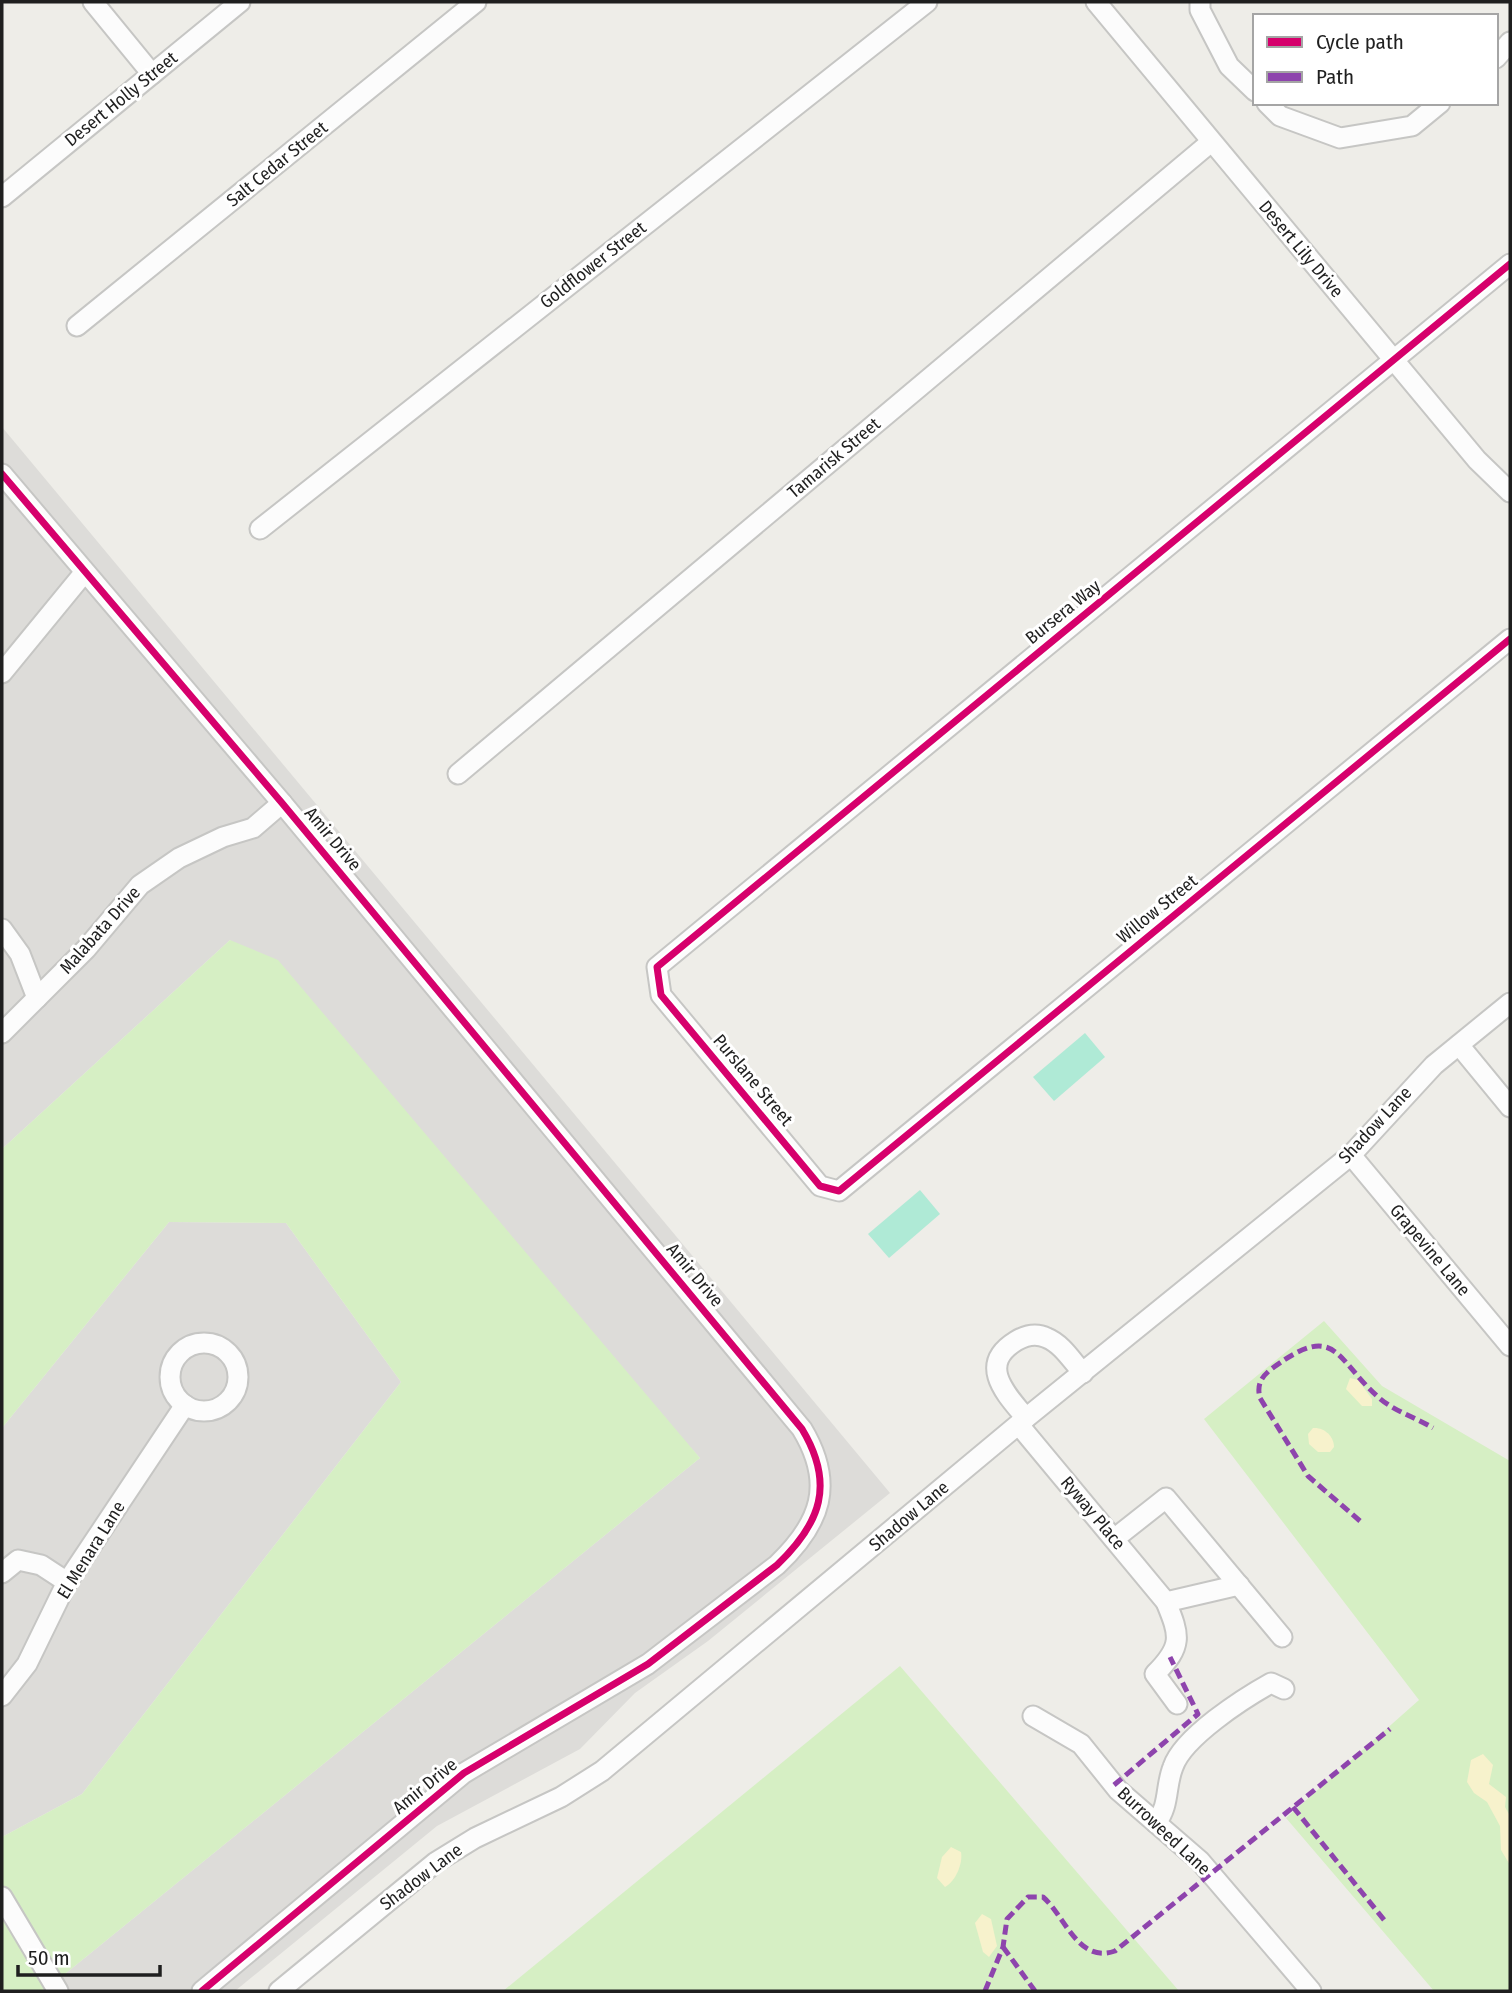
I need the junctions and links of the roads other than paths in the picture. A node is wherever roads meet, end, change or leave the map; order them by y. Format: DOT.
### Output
graph roads {
  1 [pos="93,2"];
  2 [pos="240,2"];
  3 [pos="477,2"];
  4 [pos="927,2"];
  5 [pos="1096,2"];
  6 [pos="1199,2"];
  7 [pos="1510,42"];
  8 [pos="1498,56"];
  9 [pos="152,74"];
  10 [pos="1253,89"];
  11 [pos="1269,105"];
  12 [pos="1438,105"];
  13 [pos="1211,142"];
  14 [pos="2,197"];
  15 [pos="1510,264"];
  16 [pos="77,326"];
  17 [pos="1394,360"];
  18 [pos="2,474"];
  19 [pos="1510,492"];
  20 [pos="260,529"];
  21 [pos="84,573"];
  22 [pos="1510,639"];
  23 [pos="2,673"];
  24 [pos="458,774"];
  25 [pos="282,803"];
  26 [pos="2,929"];
  27 [pos="662,995"];
  28 [pos="37,998"];
  29 [pos="1510,1003"];
  30 [pos="2,1033"];
  31 [pos="1459,1045"];
  32 [pos="1510,1107"];
  33 [pos="1351,1155"];
  34 [pos="820,1186"];
  35 [pos="1510,1346"];
  36 [pos="1083,1373"];
  37 [pos="185,1405"];
  38 [pos="1023,1422"];
  39 [pos="1114,1539"];
  40 [pos="2,1573"];
  41 [pos="67,1582"];
  42 [pos="1239,1585"];
  43 [pos="1166,1602"];
  44 [pos="1282,1637"];
  45 [pos="1284,1689"];
  46 [pos="2,1696"];
  47 [pos="1177,1704"];
  48 [pos="1033,1716"];
  49 [pos="1156,1823"];
  50 [pos="2,1896"];
  51 [pos="58,1991"];
  52 [pos="202,1991"];
  53 [pos="279,1991"];
  54 [pos="1311,1991"];
  1 -- 9 [label="street"];
  2 -- 9 [label="street, Desert Holly Street"];
  3 -- 16 [label="street, Salt Cedar Street"];
  4 -- 20 [label="street, Goldflower Street"];
  5 -- 13 [label="street, Desert Lily Drive"];
  6 -- 10 [label="street"];
  7 -- 8 [label="street"];
  9 -- 14 [label="street, Desert Holly Street"];
  11 -- 12 [label="street"];
  13 -- 17 [label="street, Desert Lily Drive"];
  13 -- 24 [label="street, Tamarisk Street"];
  15 -- 17 [label="street, Bursera Way"];
  17 -- 19 [label="street, Desert Lily Drive"];
  17 -- 27 [label="street, Bursera Way"];
  18 -- 21 [label="street, Amir Drive"];
  21 -- 23 [label="street"];
  21 -- 25 [label="street, Amir Drive"];
  22 -- 34 [label="street, Willow Street"];
  25 -- 28 [label="street, Malabata Drive"];
  25 -- 52 [label="street, Amir Drive"];
  26 -- 28 [label="street"];
  27 -- 34 [label="street, Purslane Street"];
  28 -- 30 [label="street, Malabata Drive"];
  29 -- 31 [label="street, Shadow Lane"];
  31 -- 32 [label="street"];
  31 -- 33 [label="street, Shadow Lane"];
  33 -- 35 [label="street, Grapevine Lane"];
  33 -- 36 [label="street, Shadow Lane"];
  36 -- 38 [label="street, Shadow Lane"];
  36 -- 38 [label="street, Ryway Place"];
  37 -- 41 [label="street, El Menara Lane"];
  38 -- 39 [label="street, Ryway Place"];
  38 -- 53 [label="street, Shadow Lane"];
  39 -- 42 [label="street"];
  39 -- 43 [label="street, Ryway Place"];
  40 -- 41 [label="street"];
  41 -- 46 [label="street, El Menara Lane"];
  42 -- 43 [label="street"];
  42 -- 44 [label="street"];
  43 -- 47 [label="street, Ryway Place"];
  45 -- 49 [label="street"];
  48 -- 49 [label="street, Burroweed Lane"];
  49 -- 54 [label="street, Burroweed Lane"];
  50 -- 51 [label="street"];
}
